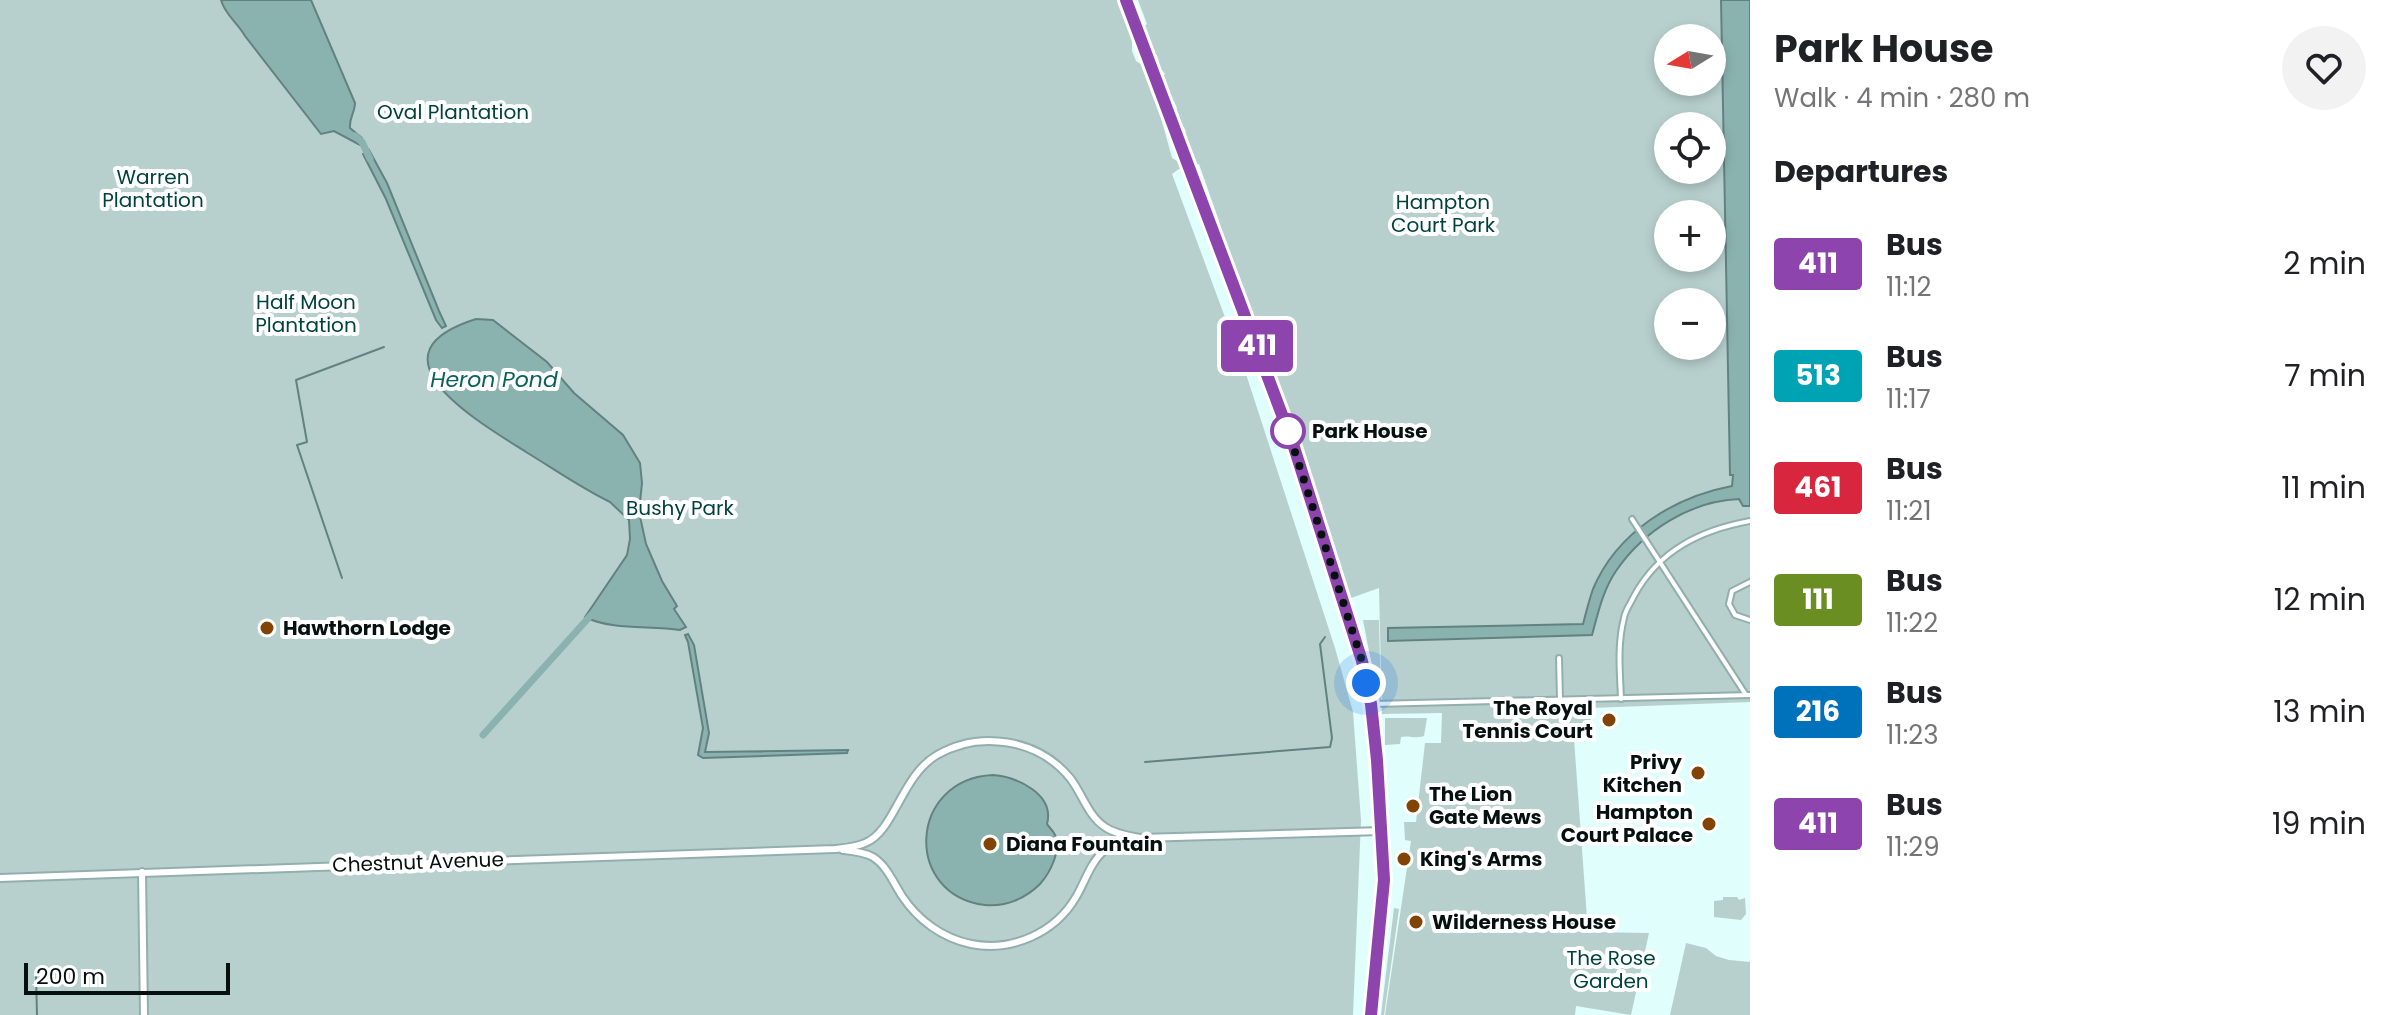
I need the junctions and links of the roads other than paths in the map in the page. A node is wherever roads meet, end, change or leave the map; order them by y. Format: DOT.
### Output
graph roads {
  1 [pos="1126,0"];
  2 [pos="1632,519"];
  3 [pos="1750,521"];
  4 [pos="1660,561"];
  5 [pos="1750,582"];
  6 [pos="1750,620"];
  7 [pos="1559,658"];
  8 [pos="1748,695"];
  9 [pos="1621,699"];
  10 [pos="1560,700"];
  11 [pos="1371,704"];
  12 [pos="1113,831"];
  13 [pos="1382,831"];
  14 [pos="1140,838"];
  15 [pos="867,843"];
  16 [pos="1112,846"];
  17 [pos="835,849"];
  18 [pos="872,857"];
  19 [pos="142,872"];
  20 [pos="0,878"];
  21 [pos="144,1015"];
  22 [pos="1371,1015"];
  1 -- 11 [label="main road"];
  2 -- 4 [label="street"];
  3 -- 4 [label="street"];
  4 -- 8 [label="street"];
  4 -- 9 [label="street"];
  5 -- 6 [label="street"];
  7 -- 10 [label="street"];
  8 -- 9 [label="street"];
  9 -- 10 [label="street"];
  10 -- 11 [label="street"];
  11 -- 13 [label="main road"];
  12 -- 14 [label="street"];
  12 -- 15 [label="street"];
  12 -- 16 [label="street"];
  13 -- 14 [label="street"];
  13 -- 22 [label="main road"];
  14 -- 16 [label="street"];
  15 -- 17 [label="street, Chestnut Avenue"];
  15 -- 18 [label="street"];
  16 -- 18 [label="street"];
  17 -- 18 [label="street, Chestnut Avenue"];
  17 -- 19 [label="street, Chestnut Avenue"];
  19 -- 20 [label="street, Chestnut Avenue"];
  19 -- 21 [label="street"];
}
